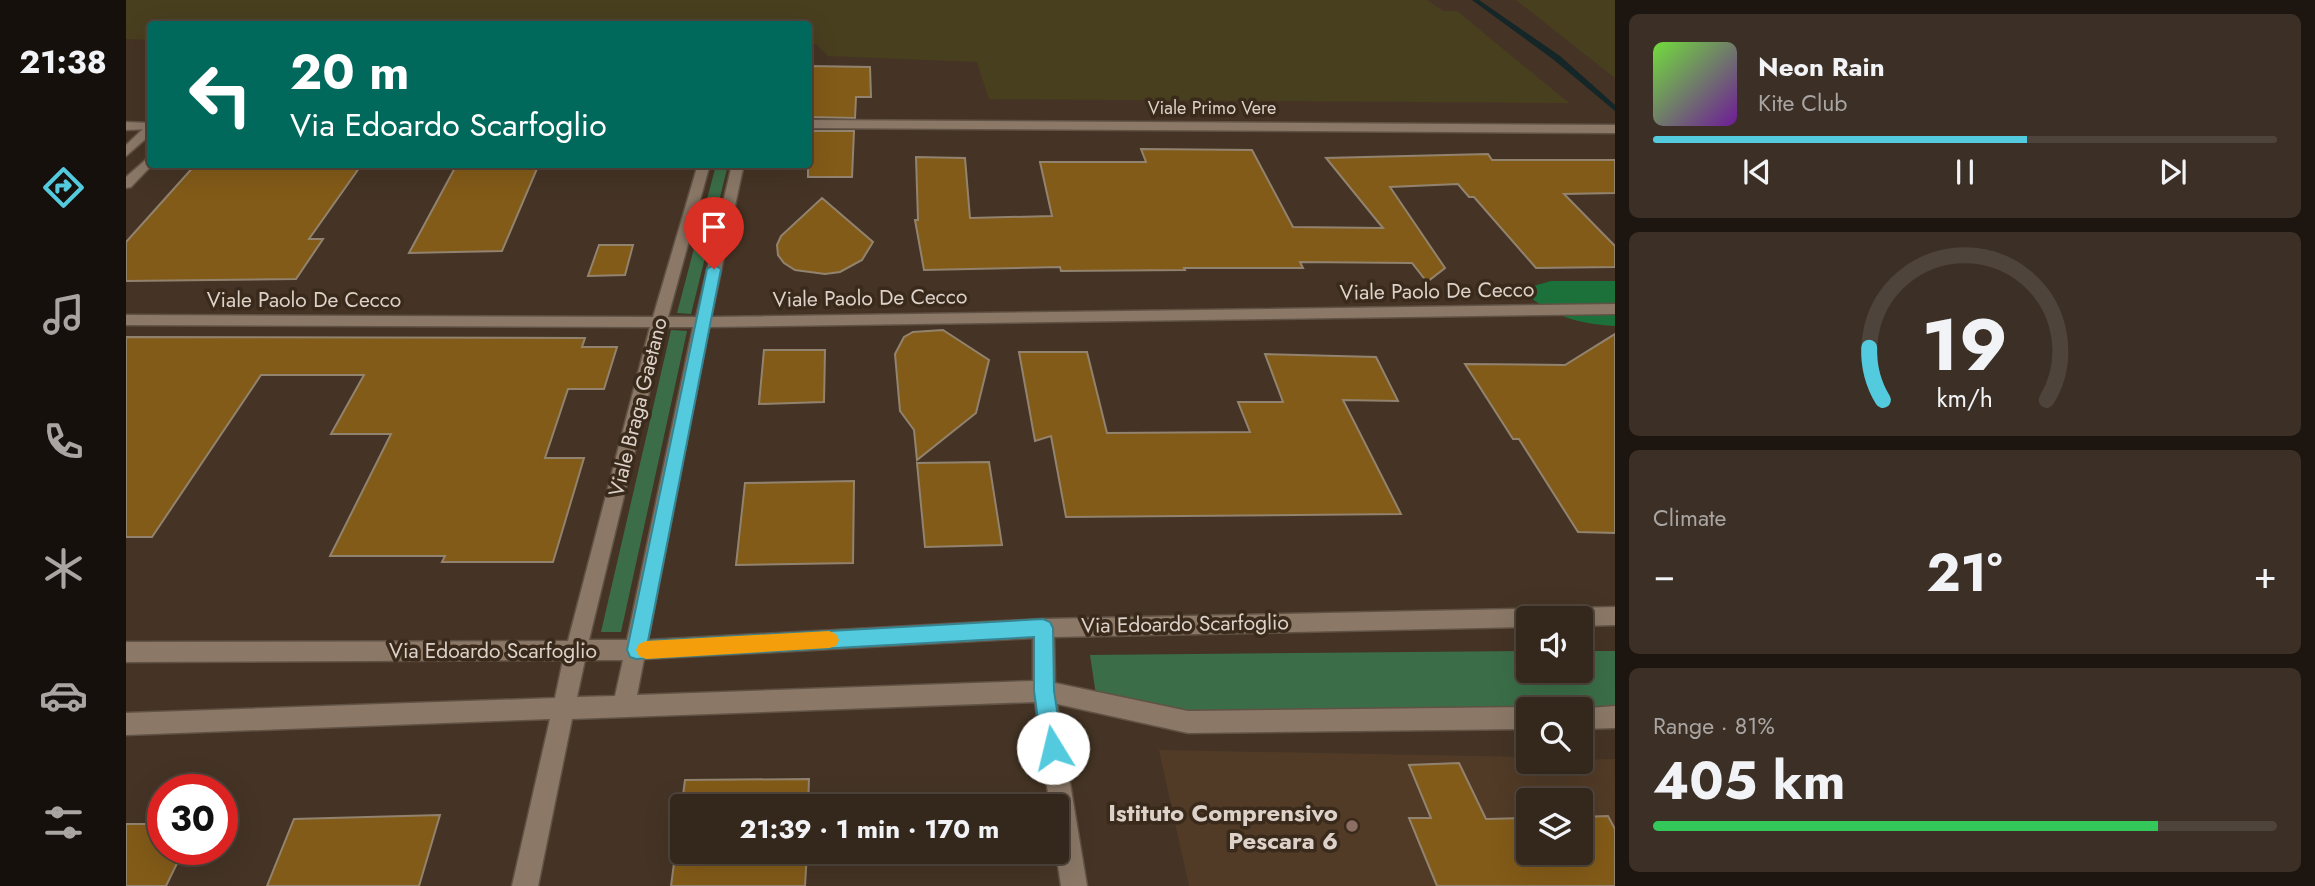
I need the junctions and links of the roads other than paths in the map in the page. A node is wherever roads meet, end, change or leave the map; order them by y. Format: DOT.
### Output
graph roads {
  1 [pos="812,124"];
  2 [pos="126,126"];
  3 [pos="147,128"];
  4 [pos="1615,129"];
  5 [pos="147,131"];
  6 [pos="126,152"];
  7 [pos="147,163"];
  8 [pos="703,168"];
  9 [pos="737,168"];
  10 [pos="126,184"];
  11 [pos="1615,309"];
  12 [pos="126,320"];
  13 [pos="659,321"];
  14 [pos="702,321"];
  15 [pos="1615,616"];
  16 [pos="1043,628"];
  17 [pos="576,650"];
  18 [pos="636,650"];
  19 [pos="126,652"];
  20 [pos="1044,691"];
  21 [pos="624,706"];
  22 [pos="565,707"];
  23 [pos="1615,717"];
  24 [pos="1516,718"];
  25 [pos="1593,718"];
  26 [pos="126,723"];
  27 [pos="525,886"];
  28 [pos="1073,886"];
  1 -- 4 [label="street, Viale Primo Vere"];
  2 -- 3 [label="street"];
  5 -- 6 [label="street"];
  7 -- 10 [label="street"];
  8 -- 13 [label="street, Viale Braga Gaetano"];
  9 -- 14 [label="street, Viale Braga Gaetano"];
  11 -- 14 [label="street, Viale Paolo De Cecco"];
  12 -- 13 [label="street, Viale Paolo De Cecco"];
  13 -- 14 [label="street, Viale Paolo De Cecco"];
  13 -- 17 [label="street, Viale Braga Gaetano"];
  14 -- 18 [label="street, Viale Braga Gaetano"];
  15 -- 16 [label="street, Via Edoardo Scarfoglio"];
  16 -- 18 [label="street, Via Edoardo Scarfoglio"];
  16 -- 20 [label="street"];
  17 -- 18 [label="street, Via Edoardo Scarfoglio"];
  17 -- 19 [label="street, Via Edoardo Scarfoglio"];
  17 -- 22 [label="street, Viale Braga Gaetano"];
  18 -- 21 [label="street, Viale Braga Gaetano"];
  20 -- 21 [label="street"];
  20 -- 24 [label="street"];
  20 -- 28 [label="street"];
  21 -- 22 [label="street"];
  22 -- 26 [label="street"];
  22 -- 27 [label="street"];
  23 -- 25 [label="street"];
}
